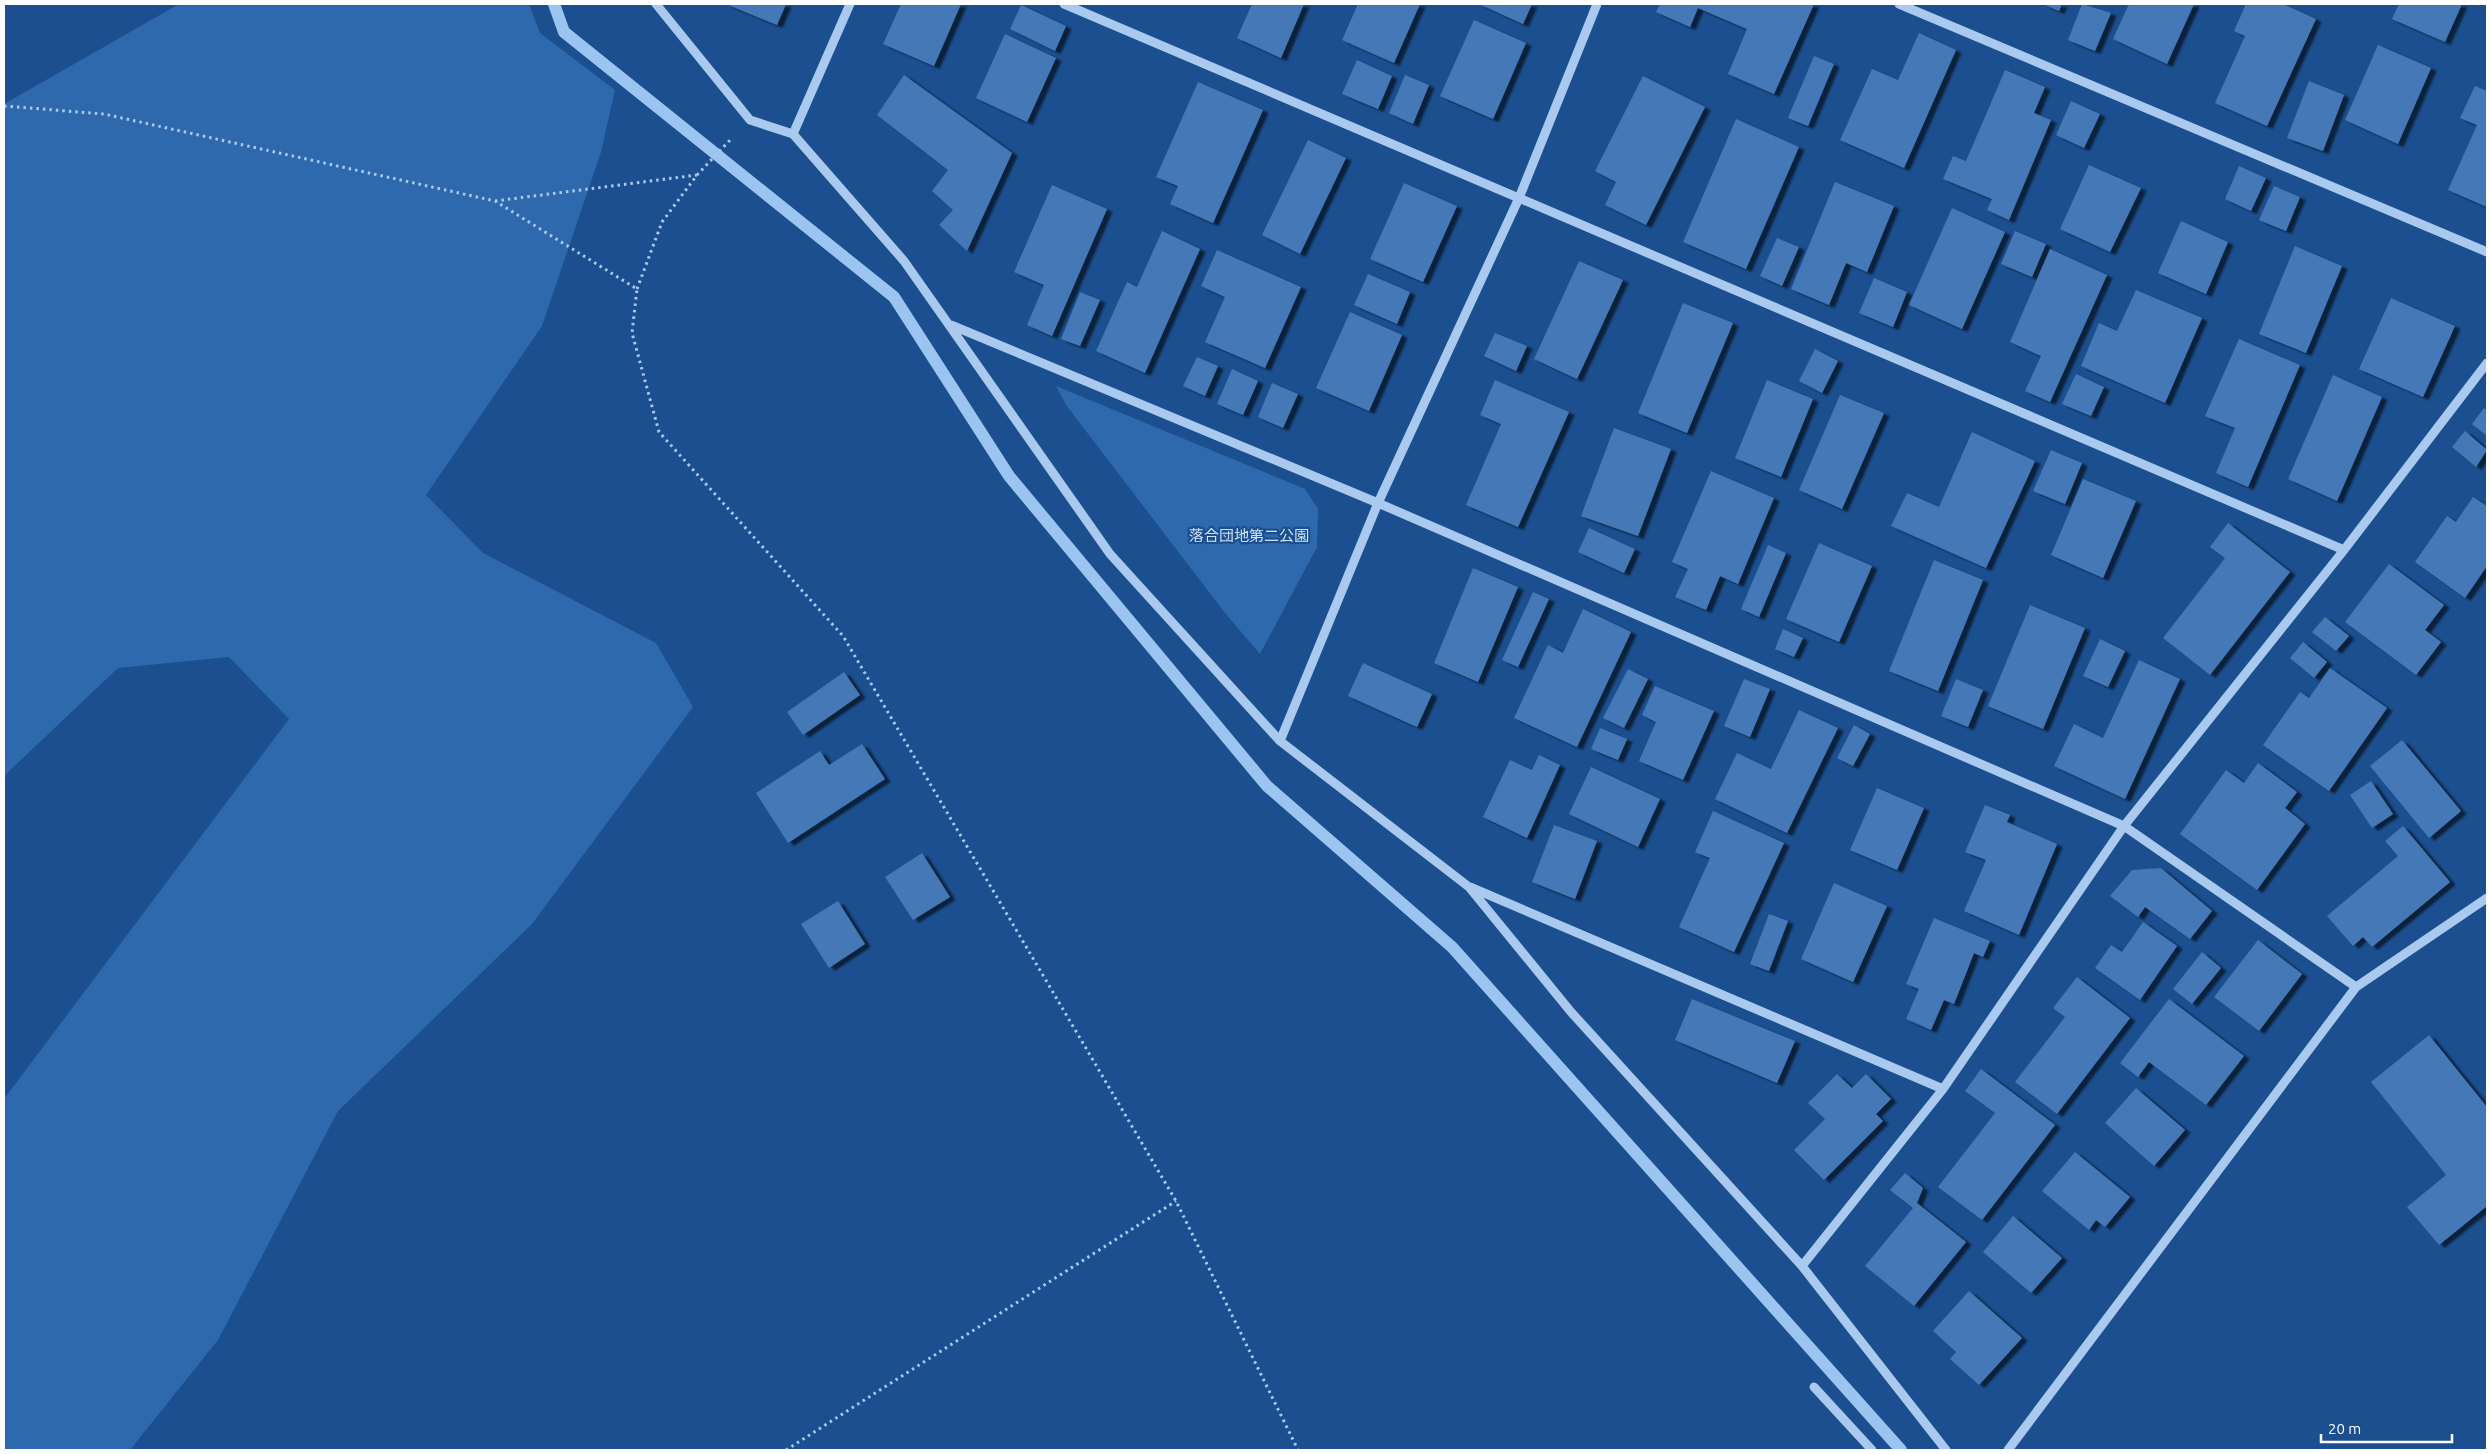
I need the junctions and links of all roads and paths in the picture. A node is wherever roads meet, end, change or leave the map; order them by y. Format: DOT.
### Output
graph roads {
  1 [pos="656,4"];
  2 [pos="850,4"];
  3 [pos="1064,4"];
  4 [pos="1597,4"];
  5 [pos="1899,4"];
  6 [pos="4,106"];
  7 [pos="750,120"];
  8 [pos="793,134"];
  9 [pos="697,175"];
  10 [pos="1519,198"];
  11 [pos="495,201"];
  12 [pos="2487,252"];
  13 [pos="637,289"];
  14 [pos="951,325"];
  15 [pos="2487,363"];
  16 [pos="1378,503"];
  17 [pos="2344,550"];
  18 [pos="1280,741"];
  19 [pos="2124,826"];
  20 [pos="1469,887"];
  21 [pos="2487,898"];
  22 [pos="2356,987"];
  23 [pos="1943,1089"];
  24 [pos="1176,1201"];
  25 [pos="1802,1266"];
  26 [pos="1814,1388"];
  27 [pos="786,1450"];
  28 [pos="1298,1450"];
  29 [pos="1872,1450"];
  30 [pos="1946,1450"];
  31 [pos="2008,1450"];
  1 -- 7 [label="street"];
  2 -- 8 [label="street"];
  3 -- 10 [label="street"];
  4 -- 10 [label="street"];
  5 -- 12 [label="street"];
  6 -- 11 [label="path"];
  7 -- 8 [label="street"];
  7 -- 9 [label="path"];
  8 -- 14 [label="street"];
  9 -- 11 [label="path"];
  9 -- 13 [label="path"];
  10 -- 16 [label="street"];
  10 -- 17 [label="street"];
  11 -- 13 [label="path"];
  13 -- 24 [label="path"];
  14 -- 16 [label="street"];
  14 -- 18 [label="street"];
  15 -- 17 [label="street"];
  16 -- 18 [label="street"];
  16 -- 19 [label="street"];
  17 -- 19 [label="street"];
  18 -- 20 [label="street"];
  19 -- 22 [label="street"];
  19 -- 23 [label="street"];
  20 -- 23 [label="street"];
  20 -- 25 [label="street"];
  21 -- 22 [label="street"];
  22 -- 31 [label="street"];
  23 -- 25 [label="street"];
  24 -- 27 [label="path"];
  24 -- 28 [label="path"];
  25 -- 30 [label="street"];
  26 -- 29 [label="street"];
}
